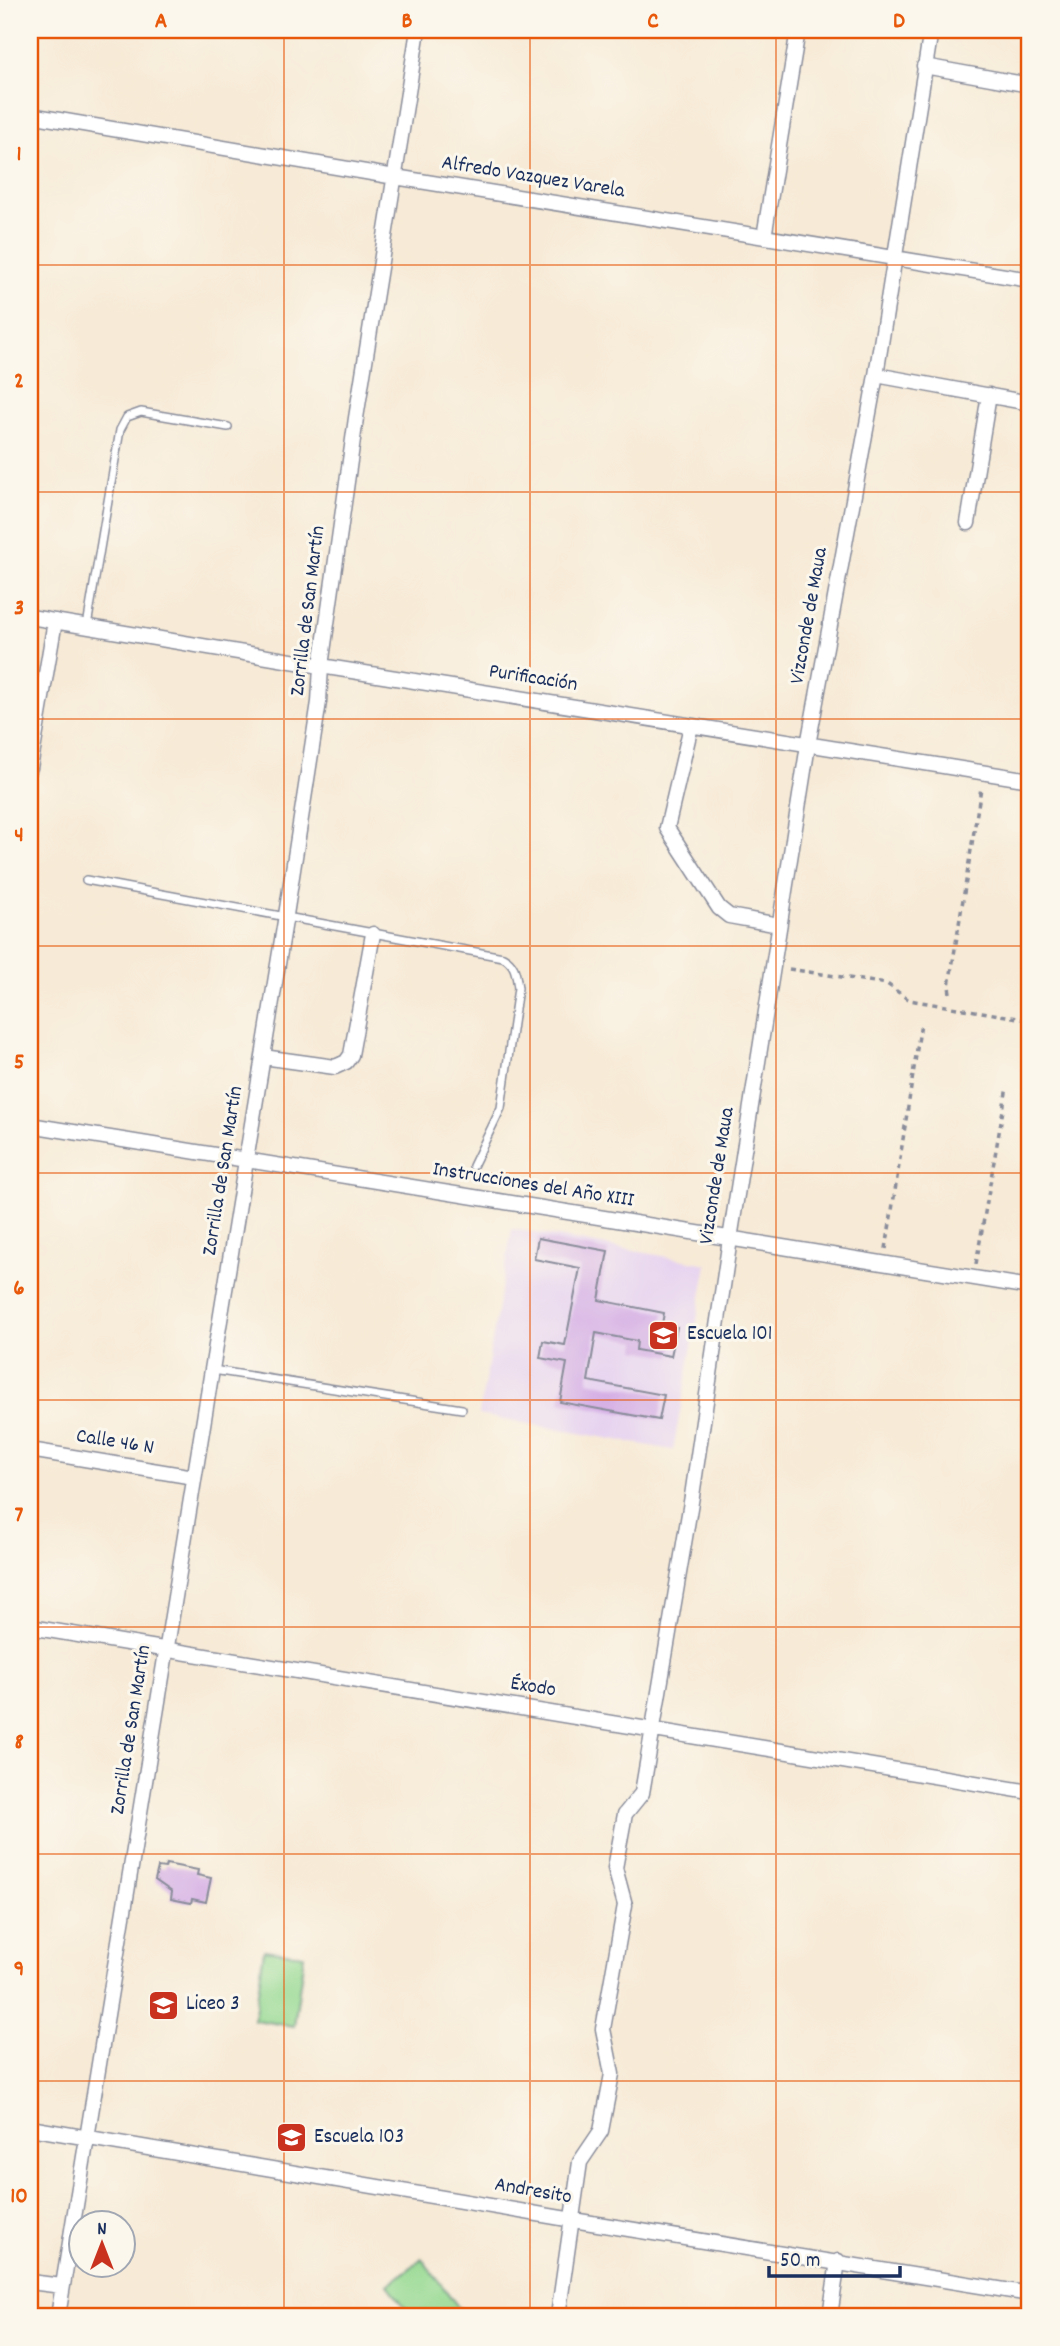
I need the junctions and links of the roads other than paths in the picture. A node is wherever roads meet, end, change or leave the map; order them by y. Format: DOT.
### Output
graph roads {
  1 [pos="418,30"];
  2 [pos="798,30"];
  3 [pos="931,30"];
  4 [pos="925,66"];
  5 [pos="1030,85"];
  6 [pos="30,115"];
  7 [pos="395,177"];
  8 [pos="764,237"];
  9 [pos="894,258"];
  10 [pos="1030,280"];
  11 [pos="876,375"];
  12 [pos="989,396"];
  13 [pos="1030,403"];
  14 [pos="228,428"];
  15 [pos="968,523"];
  16 [pos="30,617"];
  17 [pos="55,621"];
  18 [pos="88,626"];
  19 [pos="321,666"];
  20 [pos="691,726"];
  21 [pos="808,745"];
  22 [pos="30,768"];
  23 [pos="1030,780"];
  24 [pos="86,880"];
  25 [pos="286,915"];
  26 [pos="779,925"];
  27 [pos="373,934"];
  28 [pos="263,1057"];
  29 [pos="30,1125"];
  30 [pos="247,1161"];
  31 [pos="473,1166"];
  32 [pos="730,1239"];
  33 [pos="1030,1287"];
  34 [pos="212,1370"];
  35 [pos="462,1409"];
  36 [pos="30,1450"];
  37 [pos="194,1477"];
  38 [pos="30,1627"];
  39 [pos="166,1651"];
  40 [pos="652,1728"];
  41 [pos="1030,1791"];
  42 [pos="30,2128"];
  43 [pos="87,2137"];
  44 [pos="573,2220"];
  45 [pos="838,2261"];
  46 [pos="30,2281"];
  47 [pos="62,2286"];
  48 [pos="1030,2294"];
  49 [pos="58,2316"];
  50 [pos="558,2316"];
  51 [pos="830,2316"];
  1 -- 7 [label="street, Zorrilla de San Martín"];
  2 -- 8 [label="street"];
  3 -- 4 [label="street, Vizconde de Maua"];
  4 -- 5 [label="street"];
  4 -- 9 [label="street, Vizconde de Maua"];
  6 -- 7 [label="street, Alfredo Vazquez Varela"];
  7 -- 8 [label="street, Alfredo Vazquez Varela"];
  7 -- 19 [label="street, Zorrilla de San Martín"];
  8 -- 9 [label="street, Alfredo Vazquez Varela"];
  9 -- 10 [label="street, Alfredo Vazquez Varela"];
  9 -- 11 [label="street, Vizconde de Maua"];
  11 -- 12 [label="street"];
  11 -- 21 [label="street, Vizconde de Maua"];
  12 -- 13 [label="street"];
  12 -- 15 [label="street"];
  14 -- 18 [label="lane"];
  16 -- 17 [label="street, Purificación"];
  17 -- 18 [label="street, Purificación"];
  17 -- 22 [label="street"];
  18 -- 19 [label="street, Purificación"];
  19 -- 20 [label="street, Purificación"];
  19 -- 25 [label="street, Zorrilla de San Martín"];
  20 -- 21 [label="street, Purificación"];
  20 -- 26 [label="street"];
  21 -- 23 [label="street, Purificación"];
  21 -- 26 [label="street, Vizconde de Maua"];
  24 -- 25 [label="lane"];
  25 -- 27 [label="lane"];
  25 -- 28 [label="street, Zorrilla de San Martín"];
  26 -- 32 [label="street, Vizconde de Maua"];
  27 -- 28 [label="street"];
  27 -- 31 [label="lane"];
  28 -- 30 [label="street, Zorrilla de San Martín"];
  29 -- 30 [label="street, Instrucciones del Año XIII"];
  30 -- 32 [label="street, Instrucciones del Año XIII"];
  30 -- 34 [label="street, Zorrilla de San Martín"];
  32 -- 33 [label="street, Instrucciones del Año XIII"];
  32 -- 40 [label="street, Vizconde de Maua"];
  34 -- 35 [label="lane"];
  34 -- 37 [label="street, Zorrilla de San Martín"];
  36 -- 37 [label="street, Calle 46 N"];
  37 -- 39 [label="street, Zorrilla de San Martín"];
  38 -- 39 [label="street, Éxodo"];
  39 -- 40 [label="street, Éxodo"];
  39 -- 43 [label="street, Zorrilla de San Martín"];
  40 -- 41 [label="street, Éxodo"];
  40 -- 44 [label="street, Vizconde de Maua"];
  42 -- 43 [label="street, Andresito"];
  43 -- 44 [label="street, Andresito"];
  43 -- 47 [label="street, Zorrilla de San Martín"];
  44 -- 45 [label="street, Andresito"];
  44 -- 50 [label="street, Vizconde de Maua"];
  45 -- 48 [label="street, Andresito"];
  45 -- 51 [label="street"];
  46 -- 47 [label="street"];
  47 -- 49 [label="street, Zorrilla de San Martín"];
}
